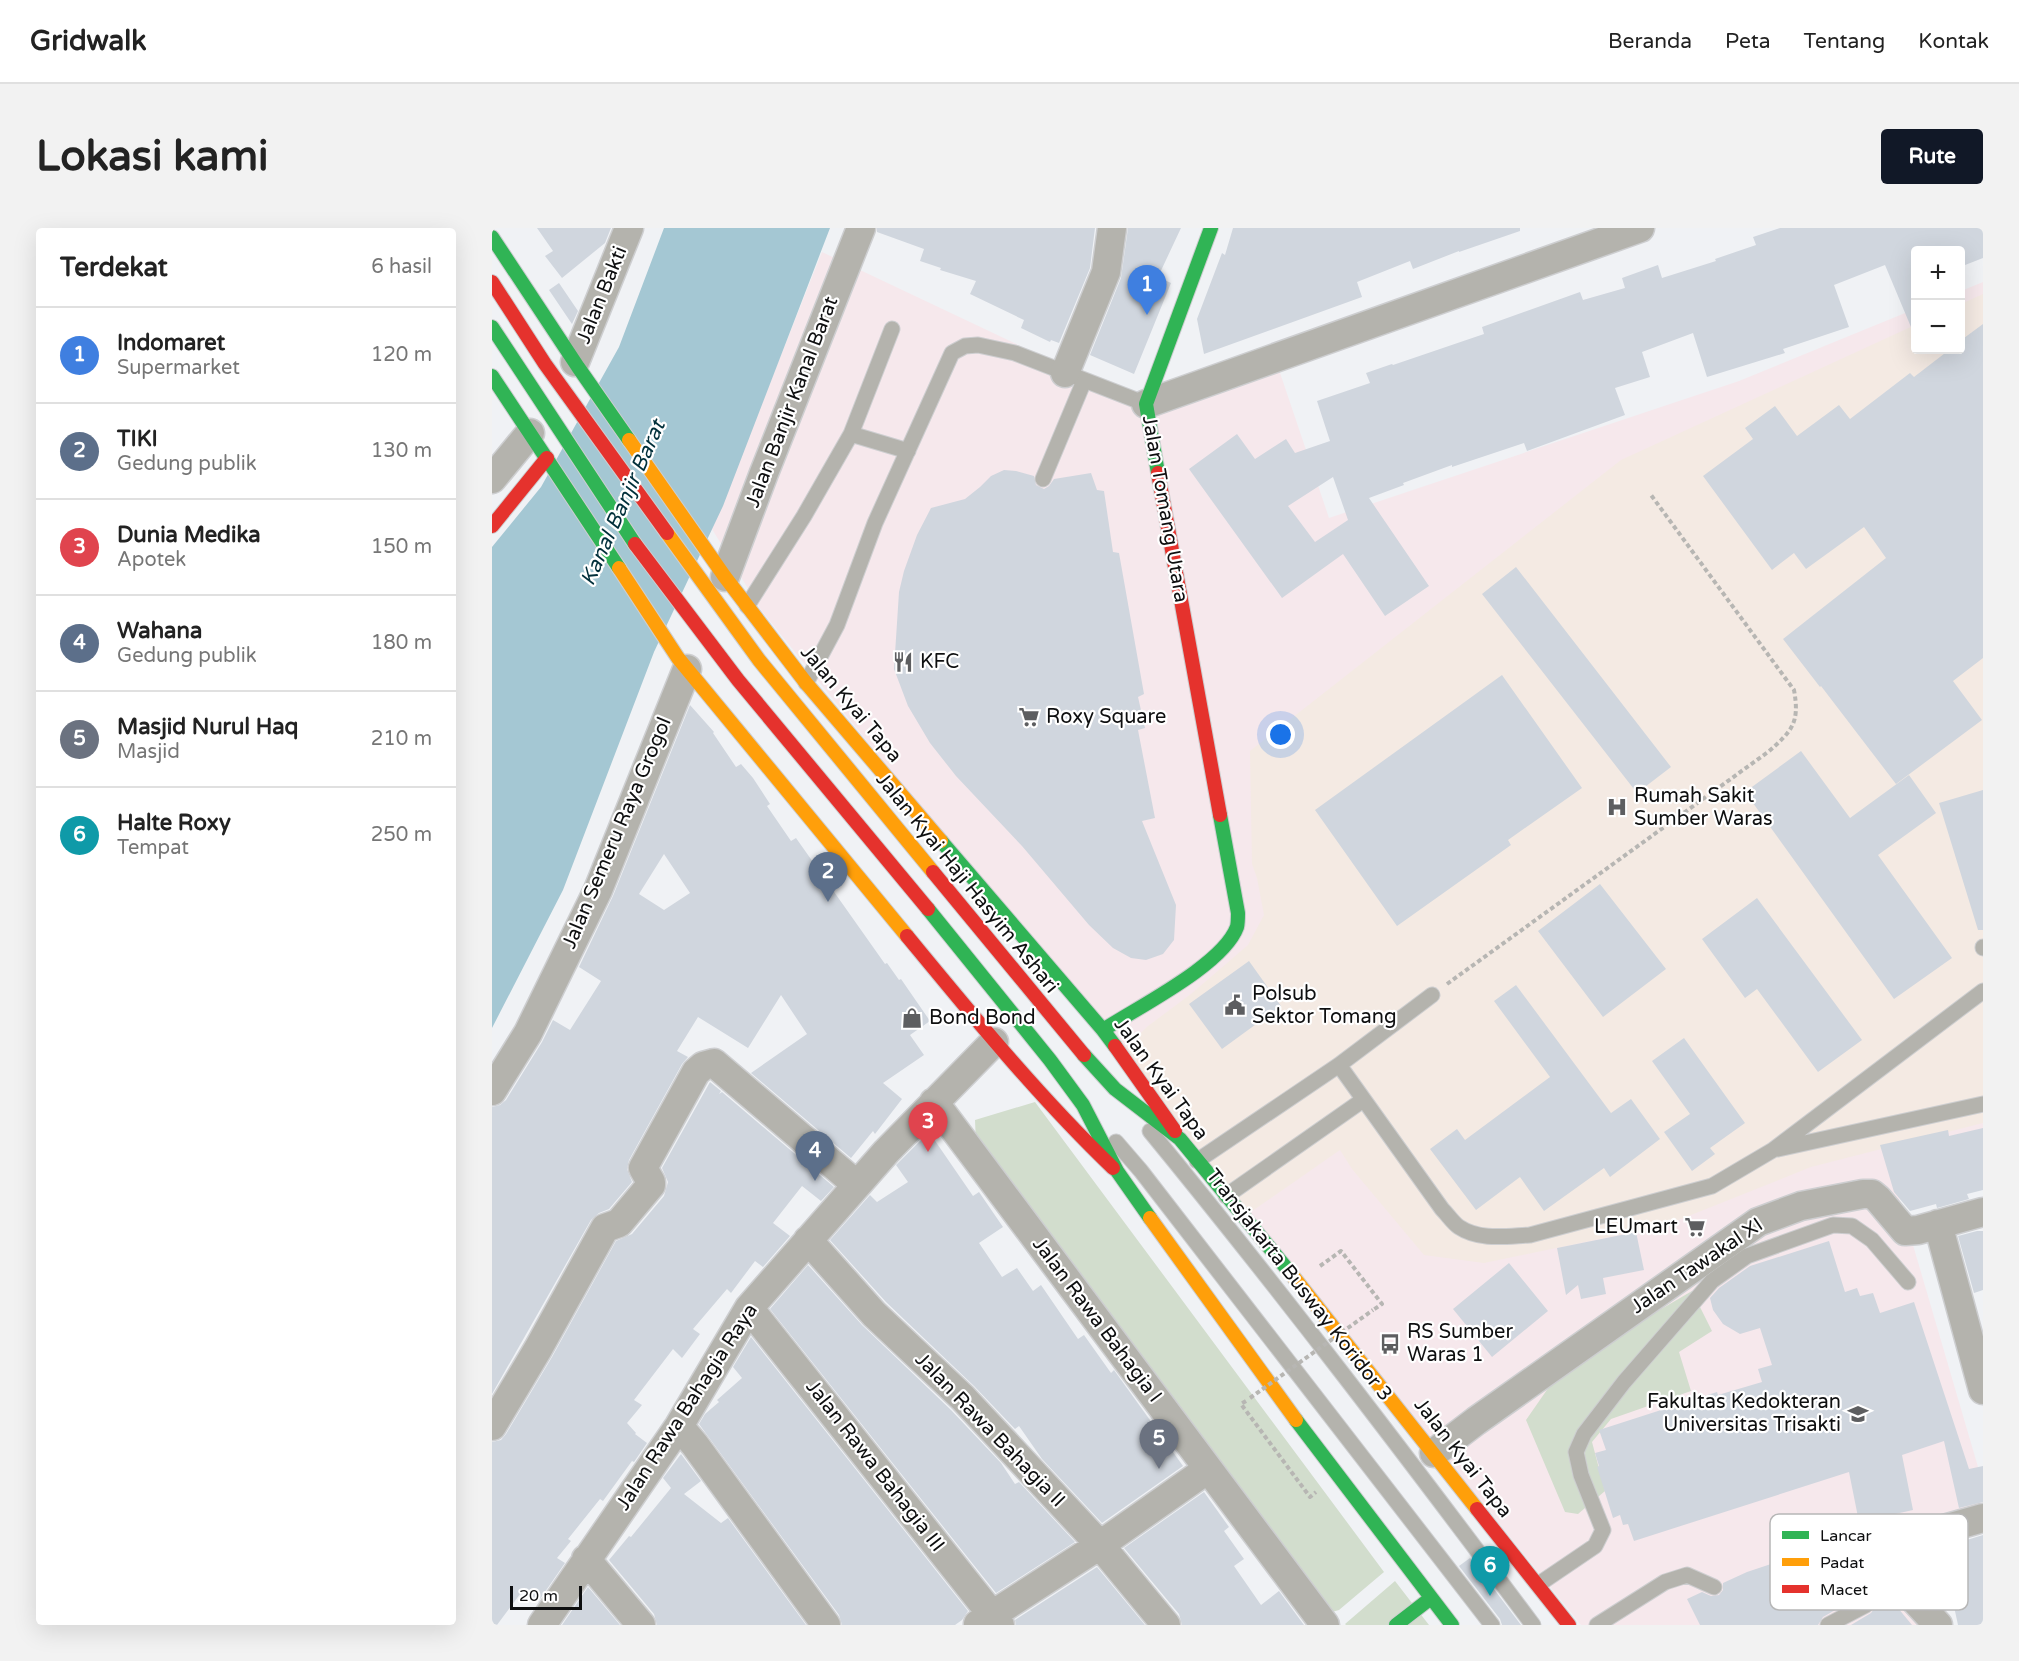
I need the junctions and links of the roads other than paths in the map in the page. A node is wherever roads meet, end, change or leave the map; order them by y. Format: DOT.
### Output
graph roads {
  1 [pos="629,228"];
  2 [pos="861,228"];
  3 [pos="1113,228"];
  4 [pos="1211,228"];
  5 [pos="1640,228"];
  6 [pos="492,237"];
  7 [pos="492,282"];
  8 [pos="492,327"];
  9 [pos="892,329"];
  10 [pos="577,364"];
  11 [pos="492,375"];
  12 [pos="1074,377"];
  13 [pos="1146,404"];
  14 [pos="851,434"];
  15 [pos="542,451"];
  16 [pos="908,451"];
  17 [pos="492,478"];
  18 [pos="1043,479"];
  19 [pos="492,512"];
  20 [pos="492,526"];
  21 [pos="719,570"];
  22 [pos="747,606"];
  23 [pos="683,664"];
  24 [pos="806,683"];
  25 [pos="1983,991"];
  26 [pos="1432,995"];
  27 [pos="1103,1030"];
  28 [pos="994,1042"];
  29 [pos="1339,1065"];
  30 [pos="1115,1089"];
  31 [pos="492,1091"];
  32 [pos="1363,1100"];
  33 [pos="934,1102"];
  34 [pos="1983,1104"];
  35 [pos="1083,1105"];
  36 [pos="1180,1139"];
  37 [pos="1773,1150"];
  38 [pos="1197,1161"];
  39 [pos="1117,1172"];
  40 [pos="856,1185"];
  41 [pos="1226,1196"];
  42 [pos="1983,1212"];
  43 [pos="1938,1224"];
  44 [pos="808,1240"];
  45 [pos="1908,1282"];
  46 [pos="748,1308"];
  47 [pos="1980,1372"];
  48 [pos="492,1426"];
  49 [pos="679,1426"];
  50 [pos="1434,1453"];
  51 [pos="1208,1469"];
  52 [pos="1983,1518"];
  53 [pos="1968,1522"];
  54 [pos="1100,1545"];
  55 [pos="586,1559"];
  56 [pos="1539,1584"];
  57 [pos="1714,1587"];
  58 [pos="1431,1598"];
  59 [pos="1856,1610"];
  60 [pos="1924,1610"];
  61 [pos="990,1622"];
  62 [pos="542,1625"];
  63 [pos="641,1625"];
  64 [pos="826,1625"];
  65 [pos="1166,1625"];
  66 [pos="1325,1625"];
  67 [pos="1396,1625"];
  68 [pos="1452,1625"];
  69 [pos="1492,1625"];
  70 [pos="1533,1625"];
  71 [pos="1569,1625"];
  72 [pos="1597,1625"];
  73 [pos="1828,1625"];
  74 [pos="1938,1625"];
  1 -- 10 [label="street, Jalan Bakti"];
  2 -- 21 [label="street, Jalan Banjir Kanal Barat"];
  3 -- 12 [label="street"];
  4 -- 13 [label="main road"];
  5 -- 13 [label="street, Jalan Tomang Utara"];
  6 -- 10 [label="main road"];
  7 -- 30 [label="main road, Jalan Kyai Haji Hasyim Ashari"];
  8 -- 35 [label="main road"];
  9 -- 14 [label="lane"];
  10 -- 21 [label="main road"];
  11 -- 15 [label="main road"];
  12 -- 13 [label="lane"];
  12 -- 16 [label="lane"];
  12 -- 18 [label="lane"];
  13 -- 27 [label="main road, Jalan Tomang Utara"];
  14 -- 16 [label="lane"];
  14 -- 22 [label="lane"];
  15 -- 17 [label="street"];
  15 -- 19 [label="main road"];
  15 -- 20 [label="main road"];
  15 -- 23 [label="main road"];
  16 -- 24 [label="lane"];
  21 -- 22 [label="main road, Jalan Kyai Tapa"];
  22 -- 24 [label="main road, Jalan Kyai Tapa"];
  23 -- 28 [label="main road"];
  23 -- 31 [label="street, Jalan Semeru Raya Grogol"];
  24 -- 27 [label="main road, Jalan Kyai Tapa"];
  25 -- 37 [label="lane"];
  26 -- 29 [label="lane"];
  27 -- 36 [label="main road, Jalan Kyai Tapa"];
  28 -- 33 [label="street, Jalan Rawa Bahagia Raya"];
  28 -- 39 [label="main road"];
  29 -- 32 [label="lane"];
  29 -- 38 [label="lane"];
  30 -- 36 [label="main road, Jalan Kyai Haji Hasyim Ashari"];
  30 -- 70 [label="lane, Transjakarta Busway Koridor 3"];
  32 -- 37 [label="lane"];
  32 -- 41 [label="lane"];
  33 -- 40 [label="street, Jalan Rawa Bahagia Raya"];
  33 -- 51 [label="street, Jalan Rawa Bahagia I"];
  34 -- 37 [label="lane"];
  35 -- 39 [label="main road"];
  35 -- 69 [label="lane"];
  36 -- 38 [label="main road, Jalan Kyai Tapa"];
  38 -- 41 [label="main road, Jalan Kyai Tapa"];
  39 -- 58 [label="main road"];
  40 -- 44 [label="street, Jalan Rawa Bahagia Raya"];
  40 -- 48 [label="street"];
  41 -- 50 [label="main road, Jalan Kyai Tapa"];
  42 -- 43 [label="street, Jalan Tawakal XI"];
  43 -- 47 [label="street"];
  43 -- 50 [label="street, Jalan Tawakal XI"];
  44 -- 46 [label="street, Jalan Rawa Bahagia Raya"];
  44 -- 54 [label="street, Jalan Rawa Bahagia II"];
  45 -- 56 [label="lane"];
  46 -- 49 [label="street, Jalan Rawa Bahagia Raya"];
  46 -- 61 [label="street, Jalan Rawa Bahagia III"];
  49 -- 55 [label="street, Jalan Rawa Bahagia Raya"];
  49 -- 64 [label="street"];
  50 -- 56 [label="main road, Jalan Kyai Tapa"];
  51 -- 54 [label="street"];
  51 -- 66 [label="street, Jalan Rawa Bahagia I"];
  52 -- 53 [label="street"];
  54 -- 61 [label="street"];
  54 -- 65 [label="street, Jalan Rawa Bahagia II"];
  55 -- 62 [label="street, Jalan Rawa Bahagia Raya"];
  55 -- 63 [label="street"];
  56 -- 71 [label="main road, Jalan Kyai Tapa"];
  57 -- 72 [label="lane"];
  58 -- 67 [label="main road"];
  58 -- 68 [label="main road"];
  59 -- 73 [label="lane"];
  60 -- 74 [label="street"];
}
